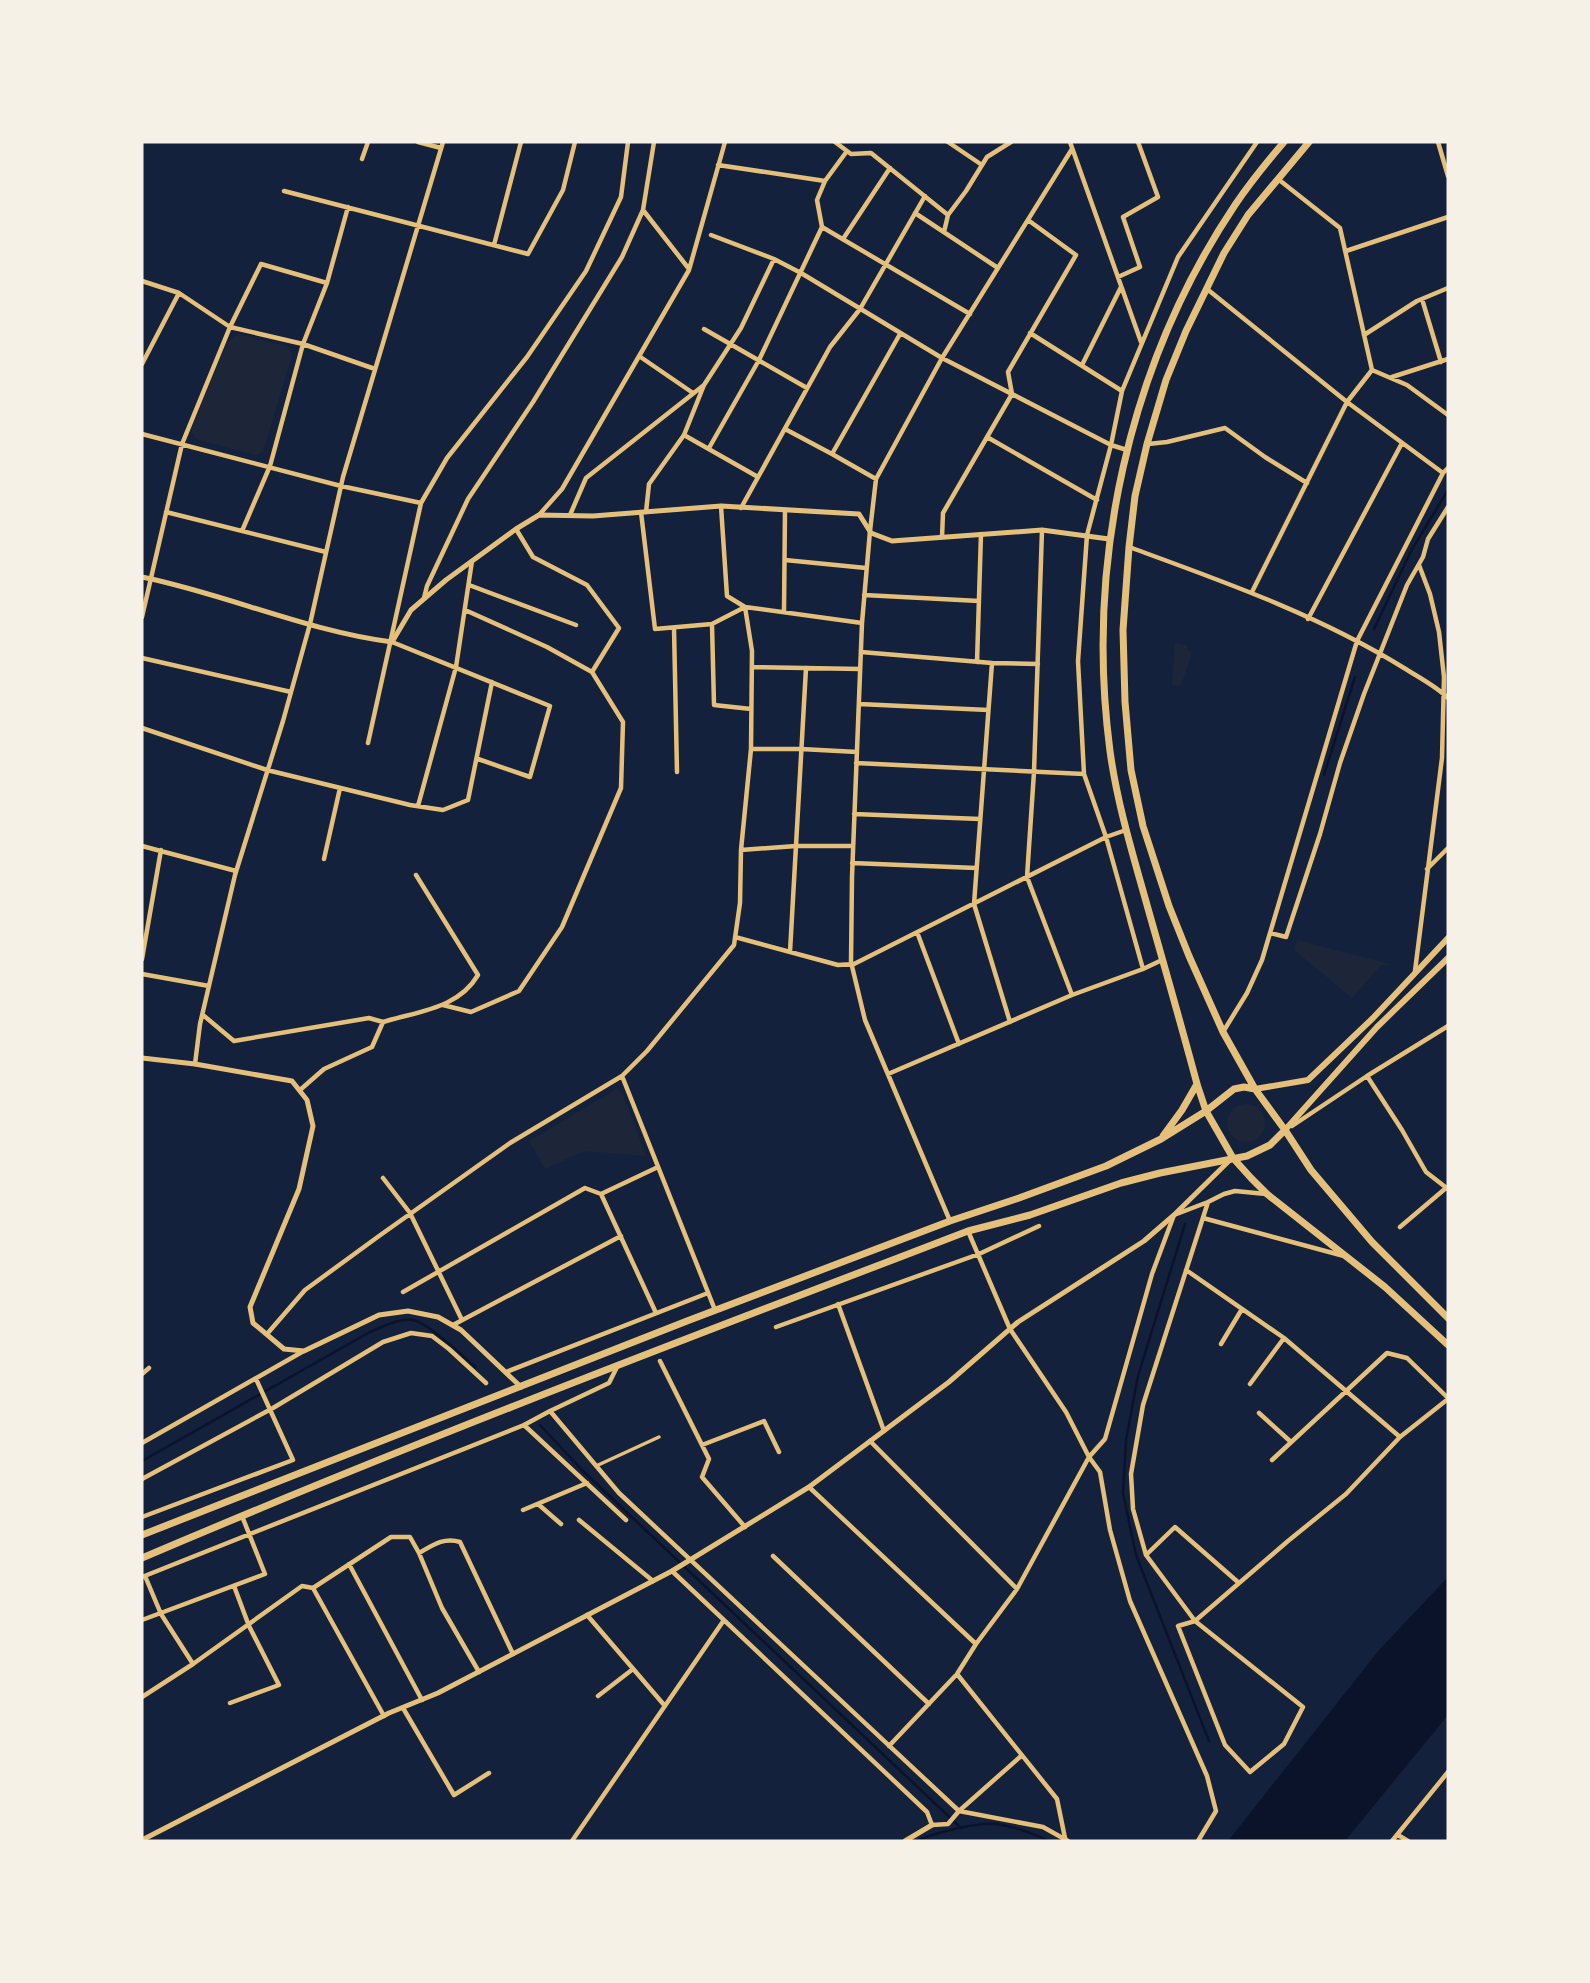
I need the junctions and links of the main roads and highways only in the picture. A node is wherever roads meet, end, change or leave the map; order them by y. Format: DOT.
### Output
graph roads {
  1 [pos="1284,142"];
  2 [pos="1309,142"];
  3 [pos="1448,938"];
  4 [pos="1448,958"];
  5 [pos="1197,1084"];
  6 [pos="1255,1089"];
  7 [pos="1206,1111"];
  8 [pos="1285,1130"];
  9 [pos="1161,1139"];
  10 [pos="1233,1158"];
  11 [pos="1448,1318"];
  12 [pos="1448,1345"];
  13 [pos="142,1535"];
  14 [pos="142,1558"];
  1 -- 5 [label="highway"];
  2 -- 6 [label="highway"];
  3 -- 6 [label="main road"];
  4 -- 8 [label="main road"];
  5 -- 7 [label="highway"];
  5 -- 9 [label="highway"];
  6 -- 7 [label="highway"];
  6 -- 8 [label="highway"];
  7 -- 9 [label="highway"];
  7 -- 10 [label="highway"];
  8 -- 10 [label="highway"];
  8 -- 11 [label="highway"];
  9 -- 13 [label="highway"];
  10 -- 12 [label="highway"];
  10 -- 14 [label="highway"];
}
